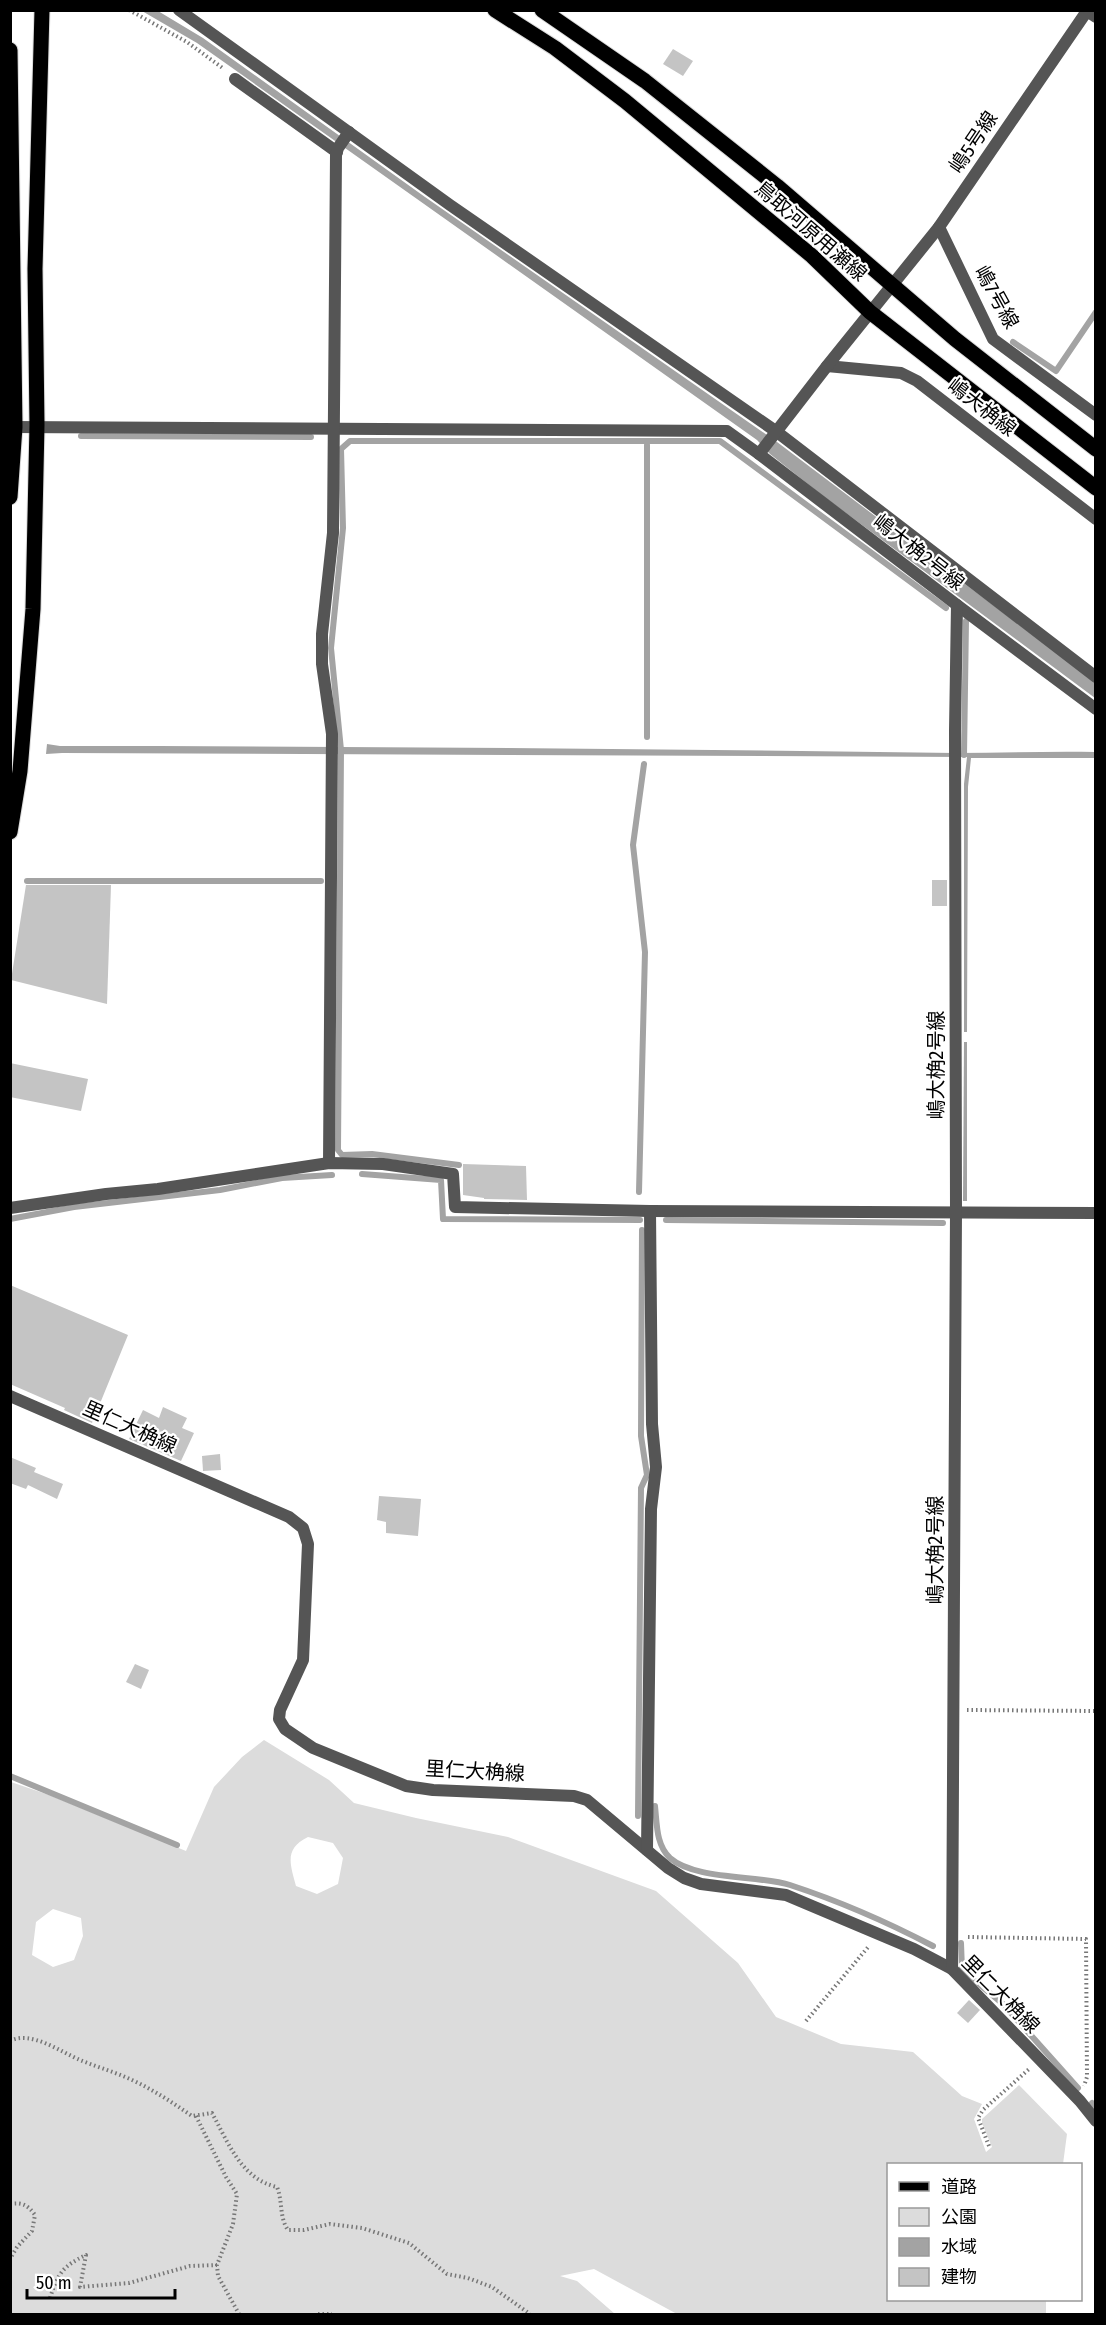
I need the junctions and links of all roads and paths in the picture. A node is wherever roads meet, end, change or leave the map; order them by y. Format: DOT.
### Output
graph roads {
  1 [pos="42,10"];
  2 [pos="129,10"];
  3 [pos="179,10"];
  4 [pos="495,10"];
  5 [pos="542,10"];
  6 [pos="1086,11"];
  7 [pos="1095,17"];
  8 [pos="10,50"];
  9 [pos="236,80"];
  10 [pos="349,132"];
  11 [pos="337,152"];
  12 [pos="939,227"];
  13 [pos="892,286"];
  14 [pos="870,312"];
  15 [pos="827,366"];
  16 [pos="1095,415"];
  17 [pos="37,425"];
  18 [pos="13,427"];
  19 [pos="333,430"];
  20 [pos="777,432"];
  21 [pos="1095,449"];
  22 [pos="759,454"];
  23 [pos="1095,488"];
  24 [pos="10,497"];
  25 [pos="1095,519"];
  26 [pos="957,605"];
  27 [pos="1095,677"];
  28 [pos="1095,709"];
  29 [pos="10,832"];
  30 [pos="330,1162"];
  31 [pos="10,1208"];
  32 [pos="650,1211"];
  33 [pos="956,1212"];
  34 [pos="1095,1212"];
  35 [pos="10,1396"];
  36 [pos="954,1710"];
  37 [pos="1095,1711"];
  38 [pos="647,1850"];
  39 [pos="880,1934"];
  40 [pos="952,1937"];
  41 [pos="952,1969"];
  42 [pos="806,2021"];
  43 [pos="10,2041"];
  44 [pos="1040,2060"];
  45 [pos="1080,2101"];
  46 [pos="196,2116"];
  47 [pos="1095,2121"];
  48 [pos="989,2146"];
  49 [pos="10,2204"];
  50 [pos="10,2259"];
  51 [pos="217,2265"];
  52 [pos="50,2298"];
  53 [pos="239,2314"];
  54 [pos="318,2314"];
  55 [pos="331,2314"];
  56 [pos="530,2314"];
  1 -- 17 [label="main road"];
  2 -- 9 [label="path"];
  3 -- 10 [label="street"];
  4 -- 14 [label="main road, 鳥取河原用瀬線"];
  5 -- 13 [label="main road, 鳥取河原用瀬線"];
  6 -- 7 [label="street, 嶋5号線"];
  6 -- 12 [label="street, 嶋5号線"];
  8 -- 18 [label="main road"];
  9 -- 11 [label="street"];
  10 -- 11 [label="street"];
  10 -- 20 [label="street"];
  11 -- 19 [label="street"];
  12 -- 13 [label="street, 嶋5号線"];
  12 -- 16 [label="street, 嶋7号線"];
  13 -- 14 [label="street, 嶋5号線"];
  13 -- 21 [label="main road, 鳥取河原用瀬線"];
  14 -- 15 [label="street"];
  14 -- 23 [label="main road, 鳥取河原用瀬線"];
  15 -- 20 [label="street"];
  15 -- 25 [label="street, 嶋大桷線"];
  17 -- 18 [label="street, 嶋大桷2号線"];
  17 -- 19 [label="street, 嶋大桷2号線"];
  17 -- 29 [label="main road"];
  18 -- 24 [label="main road"];
  19 -- 22 [label="street, 嶋大桷2号線"];
  19 -- 30 [label="street"];
  20 -- 22 [label="street"];
  20 -- 27 [label="street"];
  22 -- 26 [label="street, 嶋大桷2号線"];
  26 -- 28 [label="street"];
  26 -- 33 [label="street, 嶋大桷2号線"];
  30 -- 31 [label="street"];
  30 -- 32 [label="street"];
  32 -- 33 [label="street"];
  32 -- 38 [label="street"];
  33 -- 34 [label="street"];
  33 -- 36 [label="street, 嶋大桷2号線"];
  35 -- 38 [label="street, 里仁大桷線"];
  36 -- 37 [label="path"];
  36 -- 40 [label="street, 嶋大桷2号線"];
  38 -- 39 [label="street, 里仁大桷線"];
  39 -- 41 [label="street, 里仁大桷線"];
  39 -- 42 [label="path"];
  40 -- 41 [label="street, 嶋大桷2号線"];
  40 -- 45 [label="path"];
  41 -- 44 [label="street, 里仁大桷線"];
  43 -- 46 [label="path"];
  44 -- 45 [label="street, 里仁大桷線"];
  44 -- 48 [label="path"];
  45 -- 47 [label="street, 里仁大桷線"];
  46 -- 51 [label="path"];
  46 -- 56 [label="path"];
  49 -- 50 [label="path"];
  51 -- 52 [label="path"];
  51 -- 53 [label="path"];
  54 -- 55 [label="path"];
}
